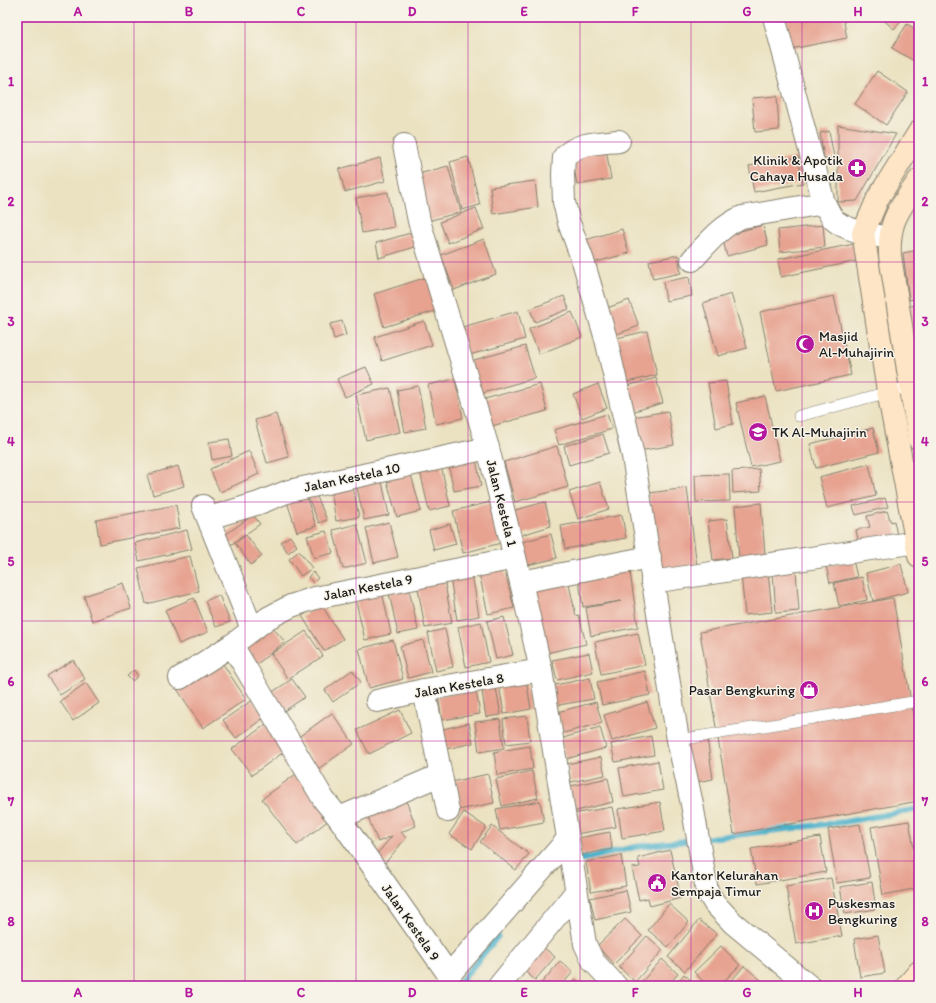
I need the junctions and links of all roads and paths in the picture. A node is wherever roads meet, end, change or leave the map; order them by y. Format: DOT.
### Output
graph roads {
  1 [pos="774,17"];
  2 [pos="919,132"];
  3 [pos="619,141"];
  4 [pos="404,145"];
  5 [pos="919,180"];
  6 [pos="824,203"];
  7 [pos="863,233"];
  8 [pos="889,238"];
  9 [pos="692,260"];
  10 [pos="911,386"];
  11 [pos="888,391"];
  12 [pos="799,416"];
  13 [pos="919,439"];
  14 [pos="488,448"];
  15 [pos="918,549"];
  16 [pos="650,557"];
  17 [pos="515,558"];
  18 [pos="521,582"];
  19 [pos="652,582"];
  20 [pos="252,629"];
  21 [pos="232,645"];
  22 [pos="541,670"];
  23 [pos="180,678"];
  24 [pos="424,690"];
  25 [pos="377,701"];
  26 [pos="919,701"];
  27 [pos="678,740"];
  28 [pos="440,775"];
  29 [pos="448,811"];
  30 [pos="339,818"];
  31 [pos="571,855"];
  32 [pos="576,892"];
  33 [pos="919,972"];
  34 [pos="454,981"];
  35 [pos="500,986"];
  36 [pos="616,986"];
  37 [pos="809,986"];
  38 [pos="907,986"];
  1 -- 6 [label="street"];
  2 -- 7 [label="street"];
  3 -- 16 [label="street"];
  4 -- 14 [label="street, Jalan Kestela 1"];
  5 -- 8 [label="street"];
  6 -- 7 [label="street"];
  6 -- 9 [label="street"];
  7 -- 8 [label="street"];
  7 -- 11 [label="street"];
  8 -- 10 [label="street"];
  10 -- 11 [label="lane"];
  10 -- 13 [label="street"];
  11 -- 12 [label="lane"];
  11 -- 15 [label="street"];
  14 -- 17 [label="street, Jalan Kestela 1"];
  14 -- 20 [label="street, Jalan Kestela 10"];
  15 -- 19 [label="street"];
  16 -- 18 [label="street"];
  16 -- 19 [label="street"];
  17 -- 18 [label="street, Jalan Kestela 1"];
  17 -- 20 [label="street, Jalan Kestela 9"];
  18 -- 22 [label="street, Jalan Kestela 1"];
  19 -- 27 [label="street"];
  20 -- 21 [label="street, Jalan Kestela 9"];
  21 -- 23 [label="street, Jalan Kestela 9"];
  21 -- 30 [label="street, Jalan Kestela 9"];
  22 -- 24 [label="street, Jalan Kestela 8"];
  22 -- 31 [label="street, Jalan Kestela 1"];
  24 -- 25 [label="street, Jalan Kestela 8"];
  24 -- 28 [label="street"];
  26 -- 27 [label="lane"];
  27 -- 37 [label="street"];
  28 -- 29 [label="street"];
  28 -- 30 [label="street"];
  30 -- 34 [label="street, Jalan Kestela 9"];
  31 -- 32 [label="street, Jalan Kestela 1"];
  31 -- 34 [label="street, Jalan Kestela 9"];
  32 -- 35 [label="street"];
  32 -- 36 [label="street, Jalan Kestela 1"];
  33 -- 38 [label="street"];
}
